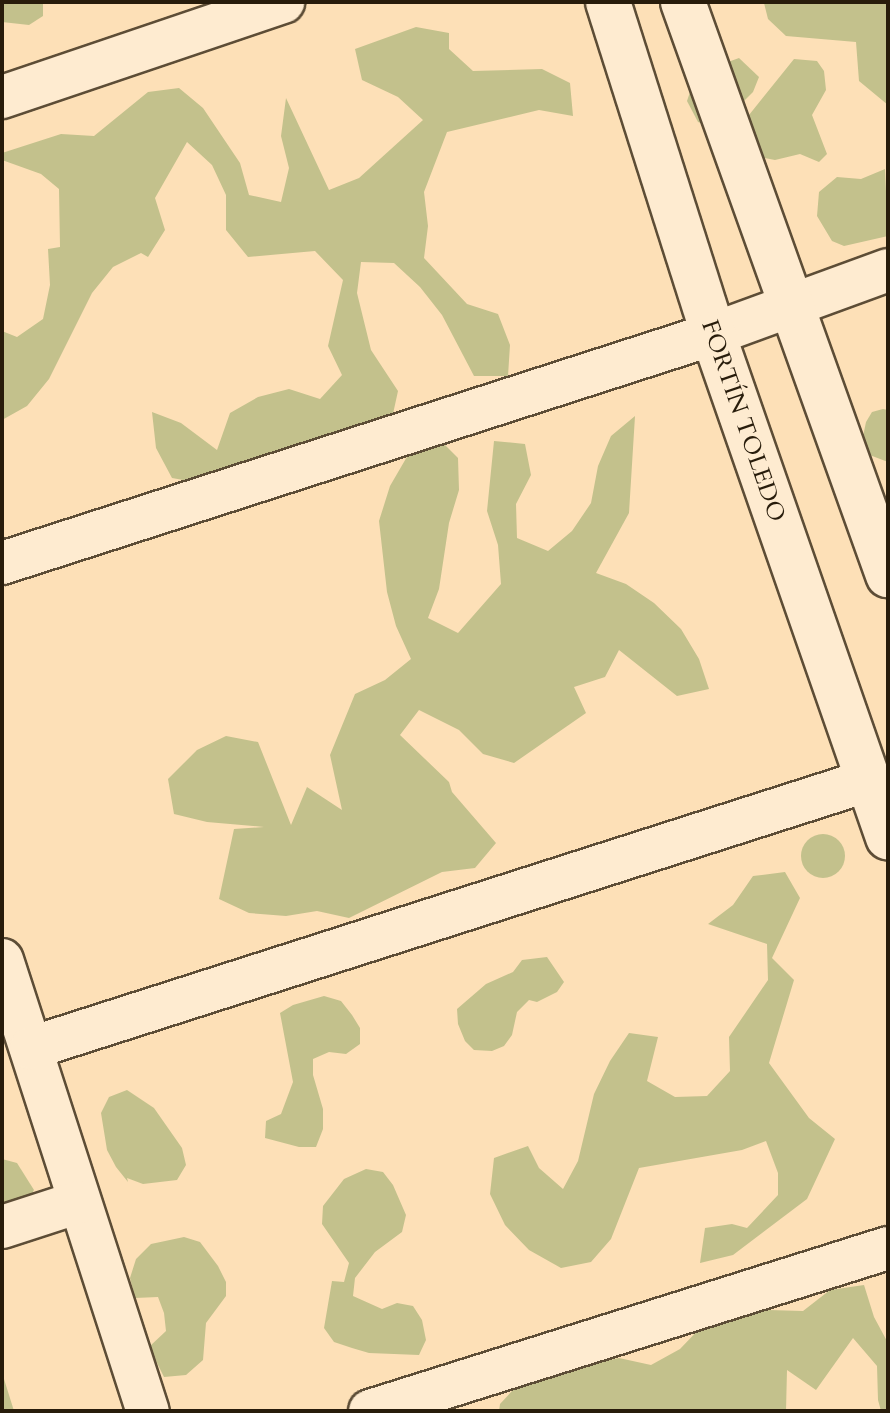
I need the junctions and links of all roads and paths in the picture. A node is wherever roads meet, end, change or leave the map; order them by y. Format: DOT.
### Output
graph roads {
  1 [pos="283,2"];
  2 [pos="608,2"];
  3 [pos="683,2"];
  4 [pos="2,97"];
  5 [pos="888,270"];
  6 [pos="791,304"];
  7 [pos="713,334"];
  8 [pos="2,563"];
  9 [pos="888,575"];
  10 [pos="866,781"];
  11 [pos="887,830"];
  12 [pos="2,960"];
  13 [pos="31,1048"];
  14 [pos="79,1202"];
  15 [pos="2,1227"];
  16 [pos="888,1248"];
  17 [pos="148,1411"];
  18 [pos="370,1411"];
  1 -- 4 [label="street"];
  2 -- 7 [label="street, FORTÍN TOLEDO"];
  3 -- 6 [label="street"];
  5 -- 6 [label="street"];
  6 -- 7 [label="street"];
  6 -- 9 [label="street"];
  7 -- 8 [label="street"];
  7 -- 10 [label="street, FORTÍN TOLEDO"];
  10 -- 11 [label="street, FORTÍN TOLEDO"];
  10 -- 13 [label="street"];
  12 -- 13 [label="street"];
  13 -- 14 [label="street"];
  14 -- 15 [label="street"];
  14 -- 17 [label="street"];
  16 -- 18 [label="street"];
}
